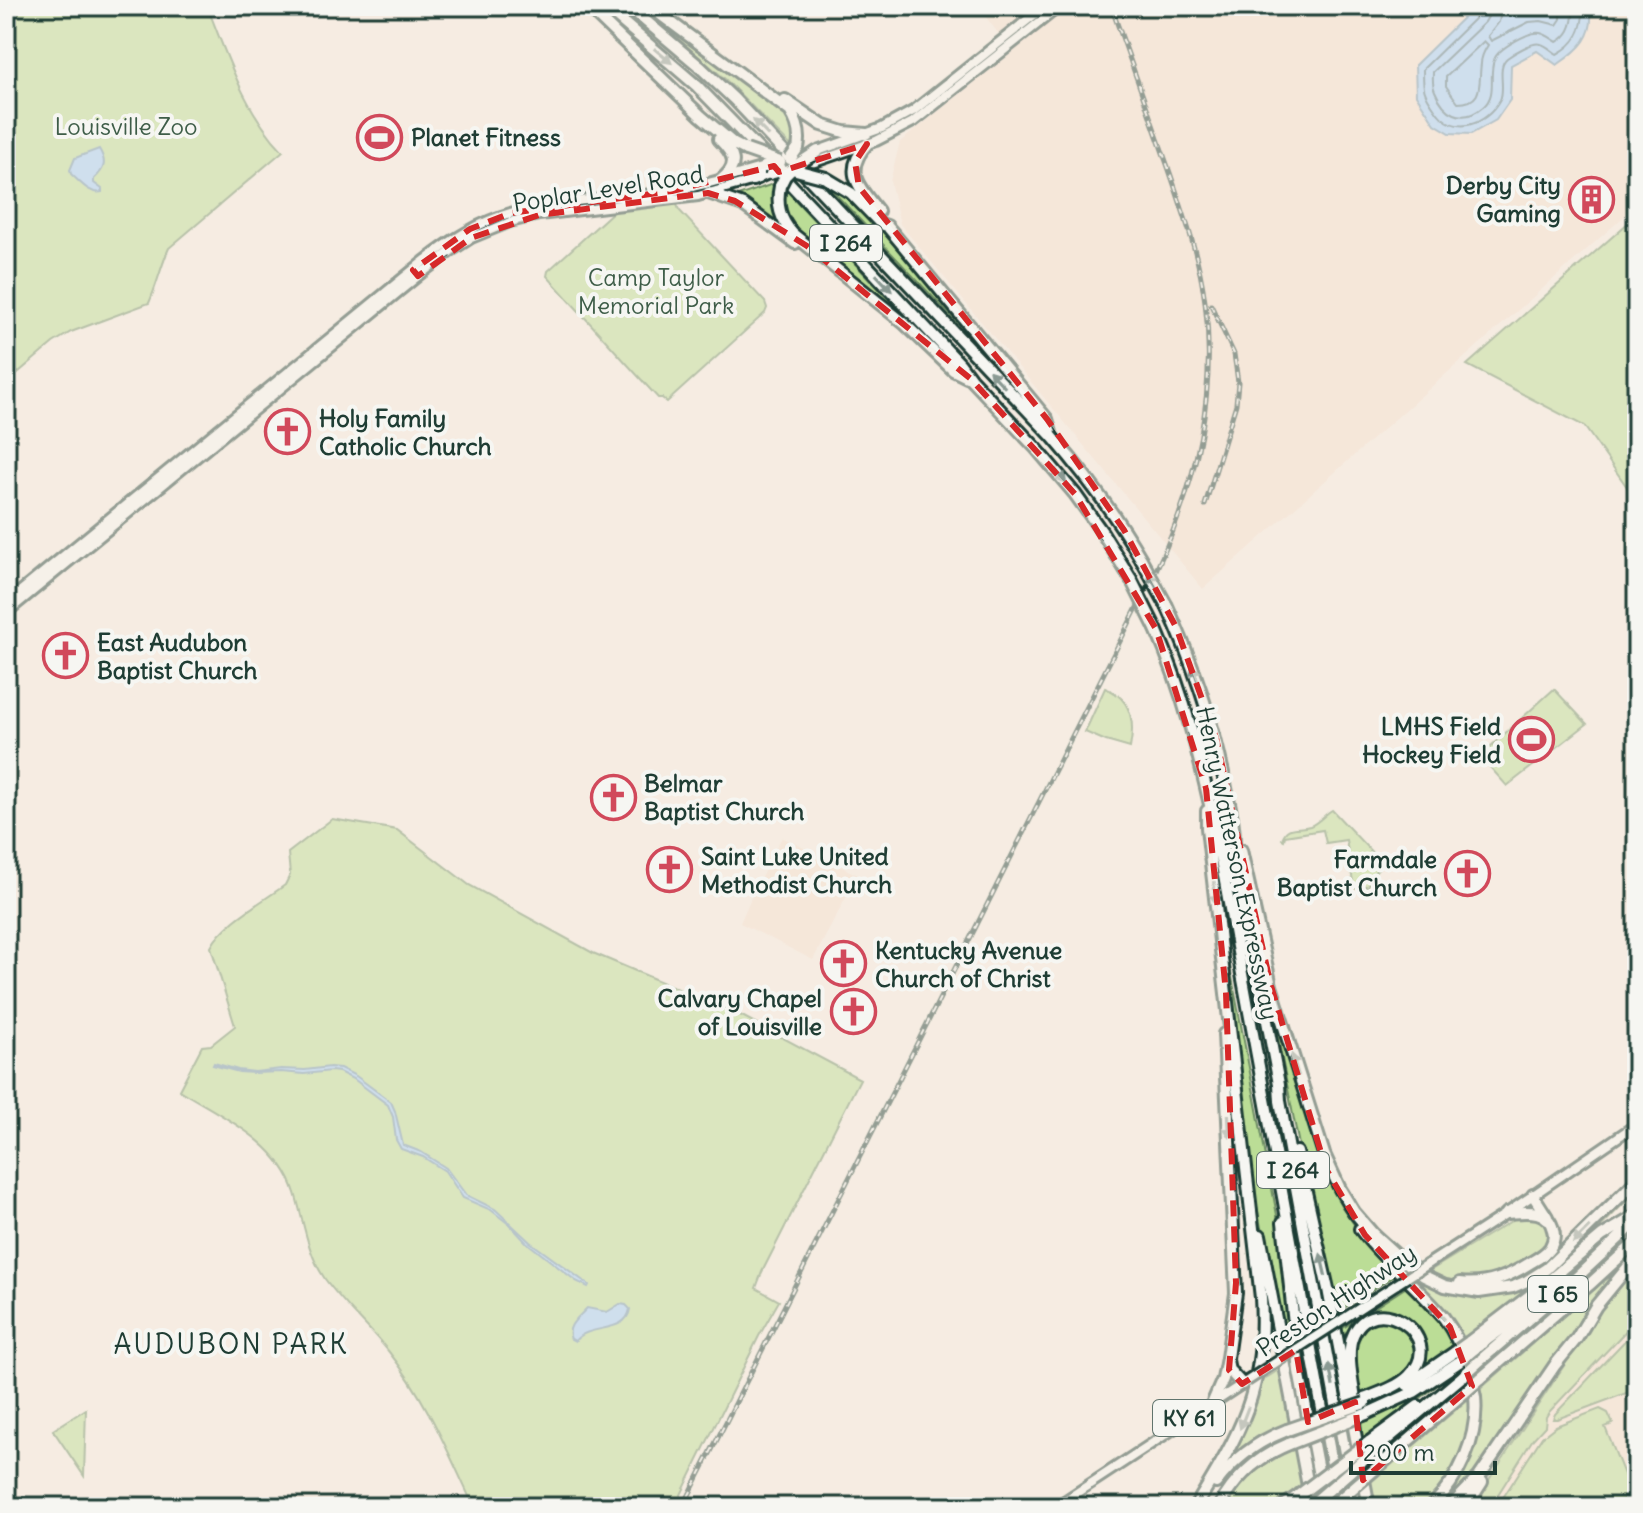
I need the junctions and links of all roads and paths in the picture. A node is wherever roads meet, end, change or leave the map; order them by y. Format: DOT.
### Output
graph roads {
  1 [pos="587,6"];
  2 [pos="604,6"];
  3 [pos="628,6"];
  4 [pos="649,6"];
  5 [pos="1045,6"];
  6 [pos="1060,6"];
  7 [pos="1014,37"];
  8 [pos="777,100"];
  9 [pos="701,116"];
  10 [pos="867,139"];
  11 [pos="818,151"];
  12 [pos="801,152"];
  13 [pos="789,166"];
  14 [pos="766,170"];
  15 [pos="721,180"];
  16 [pos="753,180"];
  17 [pos="708,193"];
  18 [pos="887,226"];
  19 [pos="807,246"];
  20 [pos="415,273"];
  21 [pos="971,379"];
  22 [pos="1051,435"];
  23 [pos="6,603"];
  24 [pos="6,613"];
  25 [pos="1206,788"];
  26 [pos="1235,833"];
  27 [pos="1226,993"];
  28 [pos="1279,1084"];
  29 [pos="1637,1124"];
  30 [pos="1324,1154"];
  31 [pos="1637,1180"];
  32 [pos="1533,1195"];
  33 [pos="1250,1203"];
  34 [pos="1284,1204"];
  35 [pos="1507,1213"];
  36 [pos="1547,1217"];
  37 [pos="1637,1218"];
  38 [pos="1637,1241"];
  39 [pos="1637,1256"];
  40 [pos="1419,1272"];
  41 [pos="1227,1358"];
  42 [pos="1559,1362"];
  43 [pos="1244,1382"];
  44 [pos="1444,1393"];
  45 [pos="1213,1402"];
  46 [pos="1365,1406"];
  47 [pos="1362,1476"];
  48 [pos="1055,1507"];
  49 [pos="1197,1507"];
  50 [pos="1219,1507"];
  51 [pos="1282,1507"];
  52 [pos="1310,1507"];
  53 [pos="1325,1507"];
  54 [pos="1331,1507"];
  55 [pos="1340,1507"];
  56 [pos="1355,1507"];
  57 [pos="1369,1507"];
  58 [pos="1431,1507"];
  59 [pos="1450,1507"];
  60 [pos="1466,1507"];
  1 -- 9 [label="highway"];
  2 -- 21 [label="highway, Henry Watterson Expressway / I 264, one-way"];
  22 -- 3 [label="highway, Henry Watterson Expressway / I 264, one-way"];
  4 -- 8 [label="highway"];
  5 -- 7 [label="main road"];
  6 -- 7 [label="main road"];
  7 -- 10 [label="main road"];
  7 -- 10 [label="main road"];
  8 -- 10 [label="highway"];
  8 -- 12 [label="highway"];
  9 -- 13 [label="highway, bridge"];
  9 -- 15 [label="highway"];
  10 -- 11 [label="main road"];
  10 -- 13 [label="main road, bridge"];
  10 -- 18 [label="highway"];
  11 -- 12 [label="main road"];
  11 -- 13 [label="highway, bridge"];
  12 -- 13 [label="highway, bridge"];
  13 -- 14 [label="highway, bridge"];
  13 -- 18 [label="highway, bridge"];
  13 -- 19 [label="highway, bridge"];
  14 -- 15 [label="main road, Poplar Level Road"];
  14 -- 16 [label="highway"];
  15 -- 20 [label="main road, Poplar Level Road"];
  16 -- 17 [label="main road, Poplar Level Road"];
  17 -- 19 [label="highway"];
  17 -- 20 [label="main road, Poplar Level Road"];
  18 -- 22 [label="highway"];
  19 -- 21 [label="highway"];
  20 -- 23 [label="main road, Poplar Level Road"];
  20 -- 24 [label="main road, Poplar Level Road"];
  21 -- 25 [label="highway, Henry Watterson Expressway / I 264, one-way, bridge"];
  26 -- 22 [label="highway, Henry Watterson Expressway / I 264, one-way, bridge"];
  25 -- 27 [label="highway, one-way"];
  25 -- 34 [label="highway, Henry Watterson Expressway / I 264"];
  26 -- 28 [label="highway, Henry Watterson Expressway / I 264"];
  30 -- 26 [label="highway, one-way"];
  27 -- 33 [label="highway"];
  27 -- 41 [label="highway, one-way"];
  47 -- 28 [label="highway, one-way"];
  56 -- 28 [label="highway, Henry Watterson Expressway / I 264, one-way"];
  29 -- 32 [label="main road, Preston Highway / KY 61"];
  30 -- 40 [label="highway"];
  58 -- 30 [label="highway, one-way"];
  31 -- 40 [label="highway, one-way"];
  32 -- 35 [label="main road, Preston Highway / KY 61"];
  32 -- 36 [label="highway"];
  33 -- 49 [label="highway, one-way"];
  33 -- 52 [label="highway"];
  34 -- 53 [label="highway"];
  34 -- 55 [label="highway, Henry Watterson Expressway / I 264"];
  35 -- 36 [label="highway"];
  35 -- 43 [label="main road, Preston Highway / KY 61, bridge"];
  36 -- 40 [label="highway"];
  37 -- 44 [label="highway, I 65, bridge"];
  37 -- 46 [label="highway, bridge"];
  38 -- 54 [label="highway, I 65, bridge"];
  39 -- 42 [label="highway"];
  41 -- 43 [label="highway"];
  41 -- 45 [label="highway"];
  42 -- 59 [label="highway"];
  42 -- 60 [label="highway"];
  43 -- 45 [label="main road, Preston Highway / KY 61"];
  44 -- 51 [label="highway, bridge"];
  44 -- 52 [label="highway, I 65, bridge"];
  45 -- 48 [label="main road, Preston Highway / KY 61"];
  46 -- 47 [label="highway"];
  46 -- 49 [label="highway, bridge"];
  46 -- 50 [label="highway, bridge"];
  47 -- 57 [label="highway"];
}
